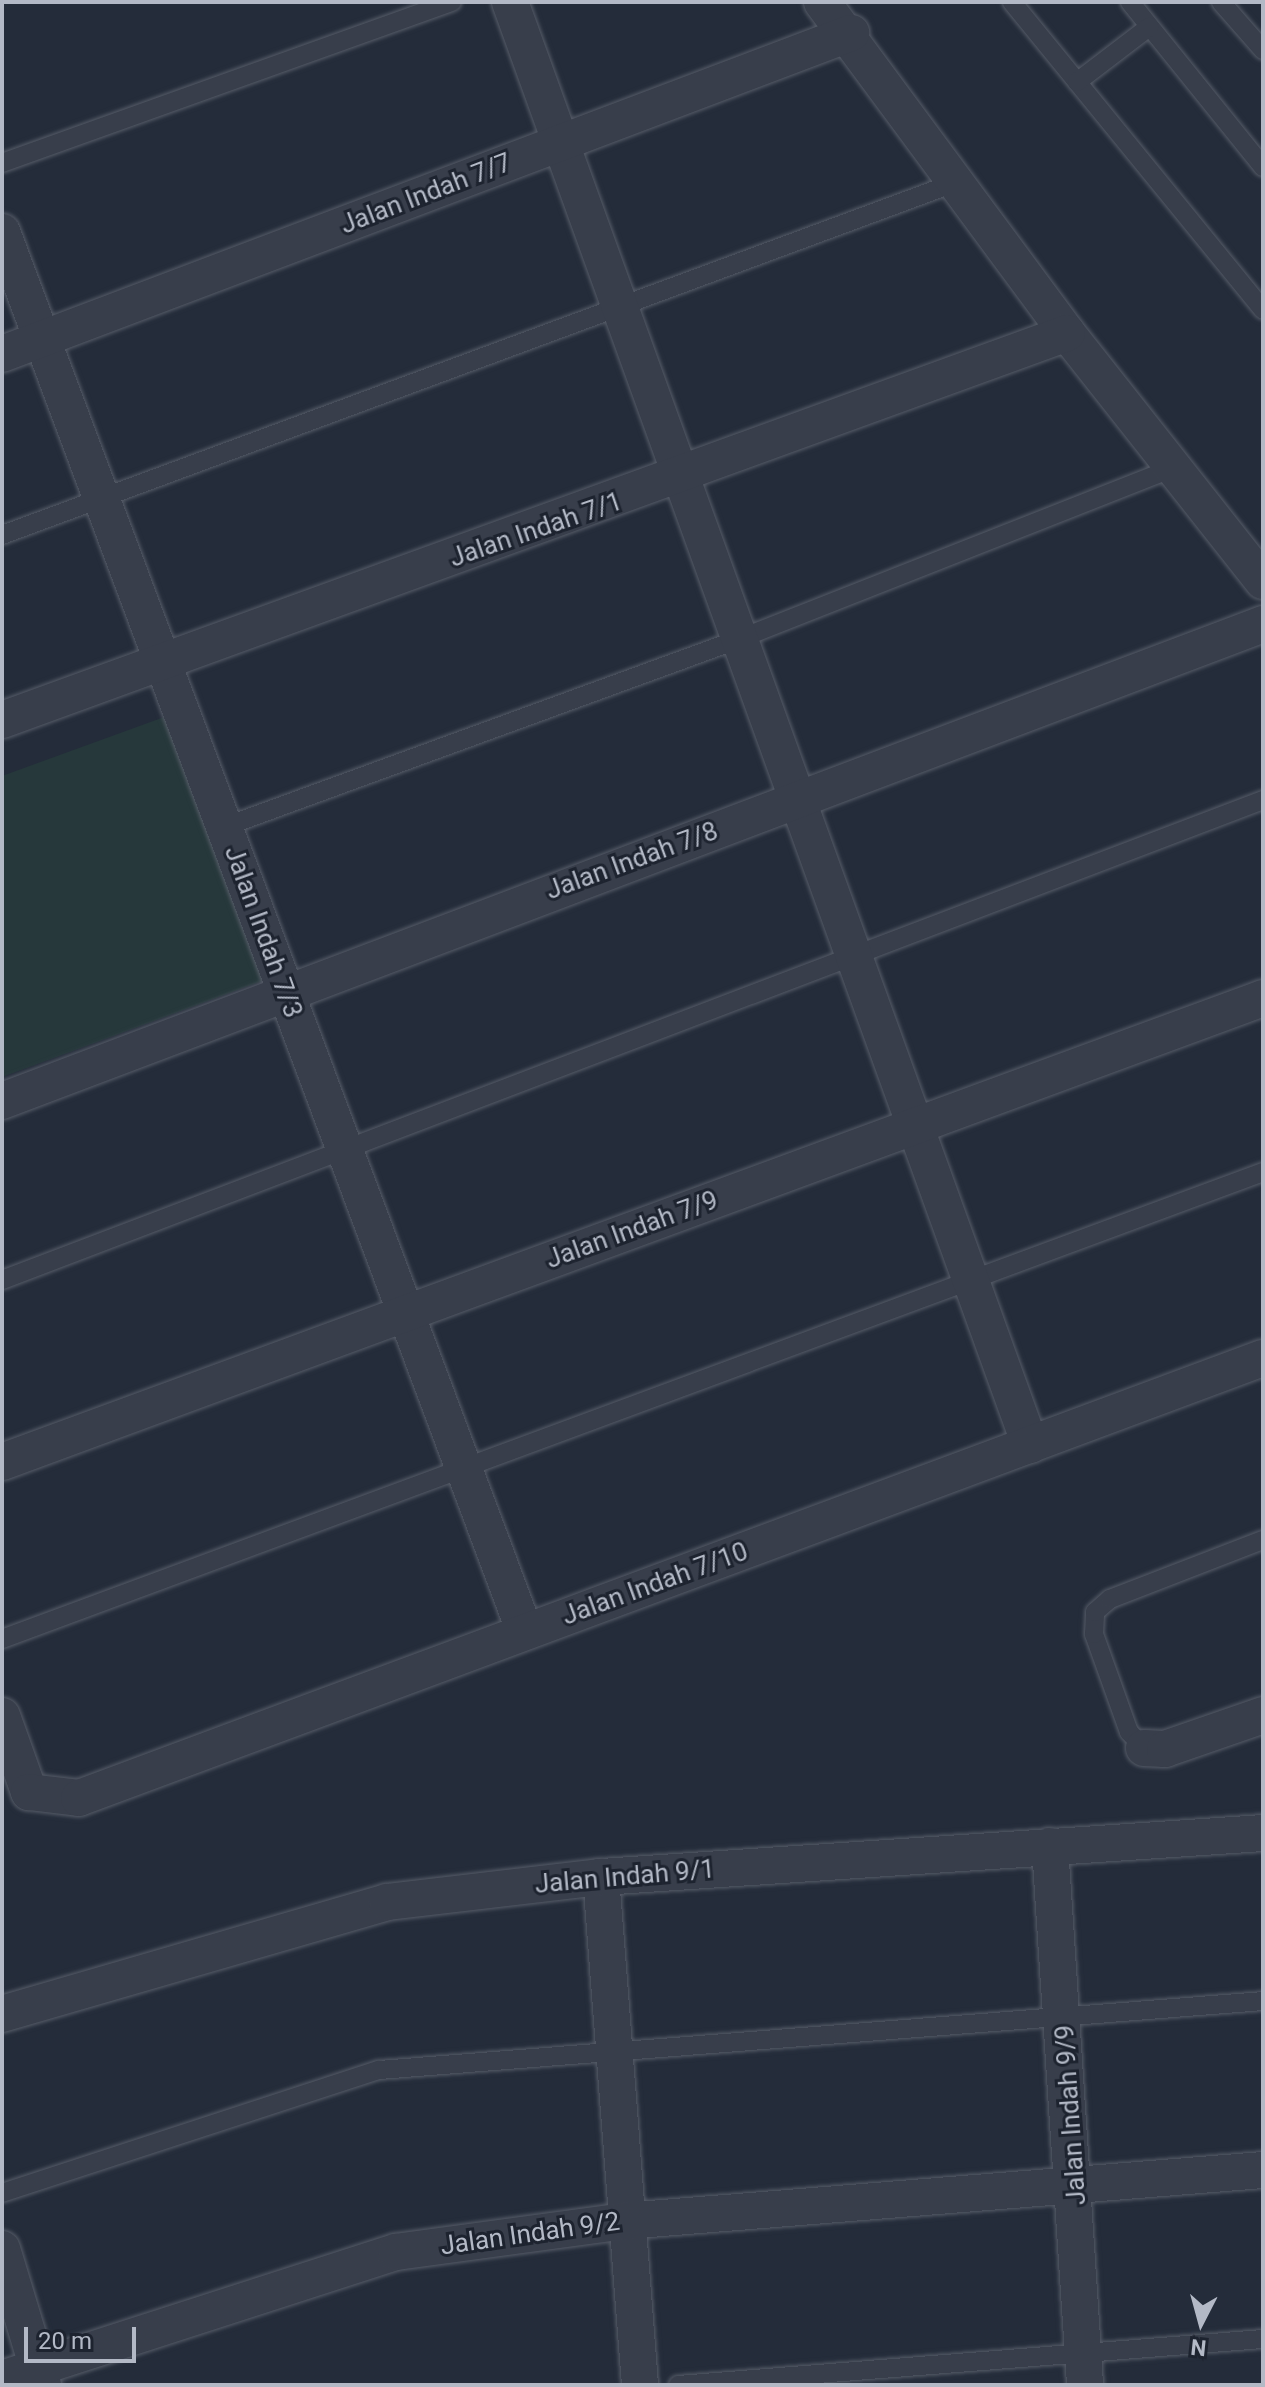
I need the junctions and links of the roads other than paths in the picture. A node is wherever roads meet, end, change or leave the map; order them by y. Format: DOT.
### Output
graph roads {
  1 [pos="452,2"];
  2 [pos="510,2"];
  3 [pos="822,2"];
  4 [pos="1012,2"];
  5 [pos="1130,2"];
  6 [pos="1221,2"];
  7 [pos="1149,27"];
  8 [pos="851,33"];
  9 [pos="1263,50"];
  10 [pos="1077,82"];
  11 [pos="560,143"];
  12 [pos="2,163"];
  13 [pos="1263,167"];
  14 [pos="957,182"];
  15 [pos="2,232"];
  16 [pos="619,307"];
  17 [pos="1263,310"];
  18 [pos="1067,333"];
  19 [pos="42,339"];
  20 [pos="2,354"];
  21 [pos="1173,468"];
  22 [pos="682,479"];
  23 [pos="101,498"];
  24 [pos="2,535"];
  25 [pos="1263,581"];
  26 [pos="1263,624"];
  27 [pos="739,639"];
  28 [pos="162,661"];
  29 [pos="2,720"];
  30 [pos="797,799"];
  31 [pos="1263,800"];
  32 [pos="224,827"];
  33 [pos="853,956"];
  34 [pos="285,990"];
  35 [pos="1263,998"];
  36 [pos="2,1101"];
  37 [pos="915,1125"];
  38 [pos="344,1149"];
  39 [pos="1263,1172"];
  40 [pos="2,1280"];
  41 [pos="971,1280"];
  42 [pos="405,1313"];
  43 [pos="1263,1358"];
  44 [pos="1030,1445"];
  45 [pos="2,1462"];
  46 [pos="464,1468"];
  47 [pos="1263,1540"];
  48 [pos="525,1632"];
  49 [pos="2,1639"];
  50 [pos="1263,1715"];
  51 [pos="2,1716"];
  52 [pos="1144,1748"];
  53 [pos="1263,1833"];
  54 [pos="1050,1846"];
  55 [pos="601,1877"];
  56 [pos="1263,2001"];
  57 [pos="2,2014"];
  58 [pos="1064,2016"];
  59 [pos="613,2050"];
  60 [pos="1263,2170"];
  61 [pos="1076,2183"];
  62 [pos="2,2193"];
  63 [pos="625,2221"];
  64 [pos="2,2249"];
  65 [pos="1263,2339"];
  66 [pos="1085,2370"];
  67 [pos="40,2376"];
  68 [pos="2,2379"];
  69 [pos="640,2385"];
  70 [pos="678,2385"];
  1 -- 12 [label="lane"];
  2 -- 11 [label="street"];
  3 -- 8 [label="street"];
  4 -- 10 [label="lane"];
  5 -- 7 [label="lane"];
  6 -- 9 [label="lane"];
  7 -- 10 [label="lane"];
  7 -- 13 [label="lane"];
  8 -- 11 [label="street, Jalan Indah 7/7"];
  8 -- 14 [label="street"];
  10 -- 17 [label="lane"];
  11 -- 16 [label="street"];
  11 -- 19 [label="street, Jalan Indah 7/7"];
  14 -- 16 [label="lane"];
  14 -- 18 [label="street"];
  15 -- 19 [label="street, Jalan Indah 7/3"];
  16 -- 22 [label="street"];
  16 -- 23 [label="lane"];
  18 -- 21 [label="street"];
  18 -- 22 [label="street, Jalan Indah 7/1"];
  19 -- 20 [label="street, Jalan Indah 7/7"];
  19 -- 23 [label="street, Jalan Indah 7/3"];
  21 -- 25 [label="street"];
  21 -- 27 [label="lane"];
  22 -- 27 [label="street"];
  22 -- 28 [label="street, Jalan Indah 7/1"];
  23 -- 24 [label="lane"];
  23 -- 28 [label="street, Jalan Indah 7/3"];
  26 -- 30 [label="street, Jalan Indah 7/8"];
  27 -- 30 [label="street"];
  27 -- 32 [label="lane"];
  28 -- 29 [label="street, Jalan Indah 7/1"];
  28 -- 32 [label="street, Jalan Indah 7/3"];
  30 -- 33 [label="street"];
  30 -- 34 [label="street, Jalan Indah 7/8"];
  31 -- 33 [label="lane"];
  32 -- 34 [label="street, Jalan Indah 7/3"];
  33 -- 37 [label="street"];
  33 -- 38 [label="lane"];
  34 -- 36 [label="street, Jalan Indah 7/8"];
  34 -- 38 [label="street, Jalan Indah 7/3"];
  35 -- 37 [label="street, Jalan Indah 7/9"];
  37 -- 41 [label="street"];
  37 -- 42 [label="street, Jalan Indah 7/9"];
  38 -- 40 [label="lane"];
  38 -- 42 [label="street, Jalan Indah 7/3"];
  39 -- 41 [label="lane"];
  41 -- 44 [label="street"];
  41 -- 46 [label="lane"];
  42 -- 45 [label="street, Jalan Indah 7/9"];
  42 -- 46 [label="street, Jalan Indah 7/3"];
  43 -- 44 [label="street, Jalan Indah 7/10"];
  44 -- 48 [label="street, Jalan Indah 7/10"];
  46 -- 48 [label="street, Jalan Indah 7/3"];
  46 -- 49 [label="lane"];
  47 -- 52 [label="lane"];
  48 -- 51 [label="street, Jalan Indah 7/10"];
  50 -- 52 [label="street"];
  53 -- 54 [label="street, Jalan Indah 9/1"];
  54 -- 55 [label="street, Jalan Indah 9/1"];
  54 -- 58 [label="street, Jalan Indah 9/9"];
  55 -- 57 [label="street, Jalan Indah 9/1"];
  55 -- 59 [label="street"];
  56 -- 58 [label="lane"];
  58 -- 59 [label="lane"];
  58 -- 61 [label="street, Jalan Indah 9/9"];
  59 -- 62 [label="lane"];
  59 -- 63 [label="street"];
  60 -- 61 [label="street, Jalan Indah 9/2"];
  61 -- 63 [label="street, Jalan Indah 9/2"];
  61 -- 66 [label="street, Jalan Indah 9/9"];
  63 -- 67 [label="street, Jalan Indah 9/2"];
  63 -- 69 [label="street"];
  64 -- 67 [label="street"];
  65 -- 66 [label="lane"];
  66 -- 70 [label="lane"];
  67 -- 68 [label="street, Jalan Indah 9/2"];
}
